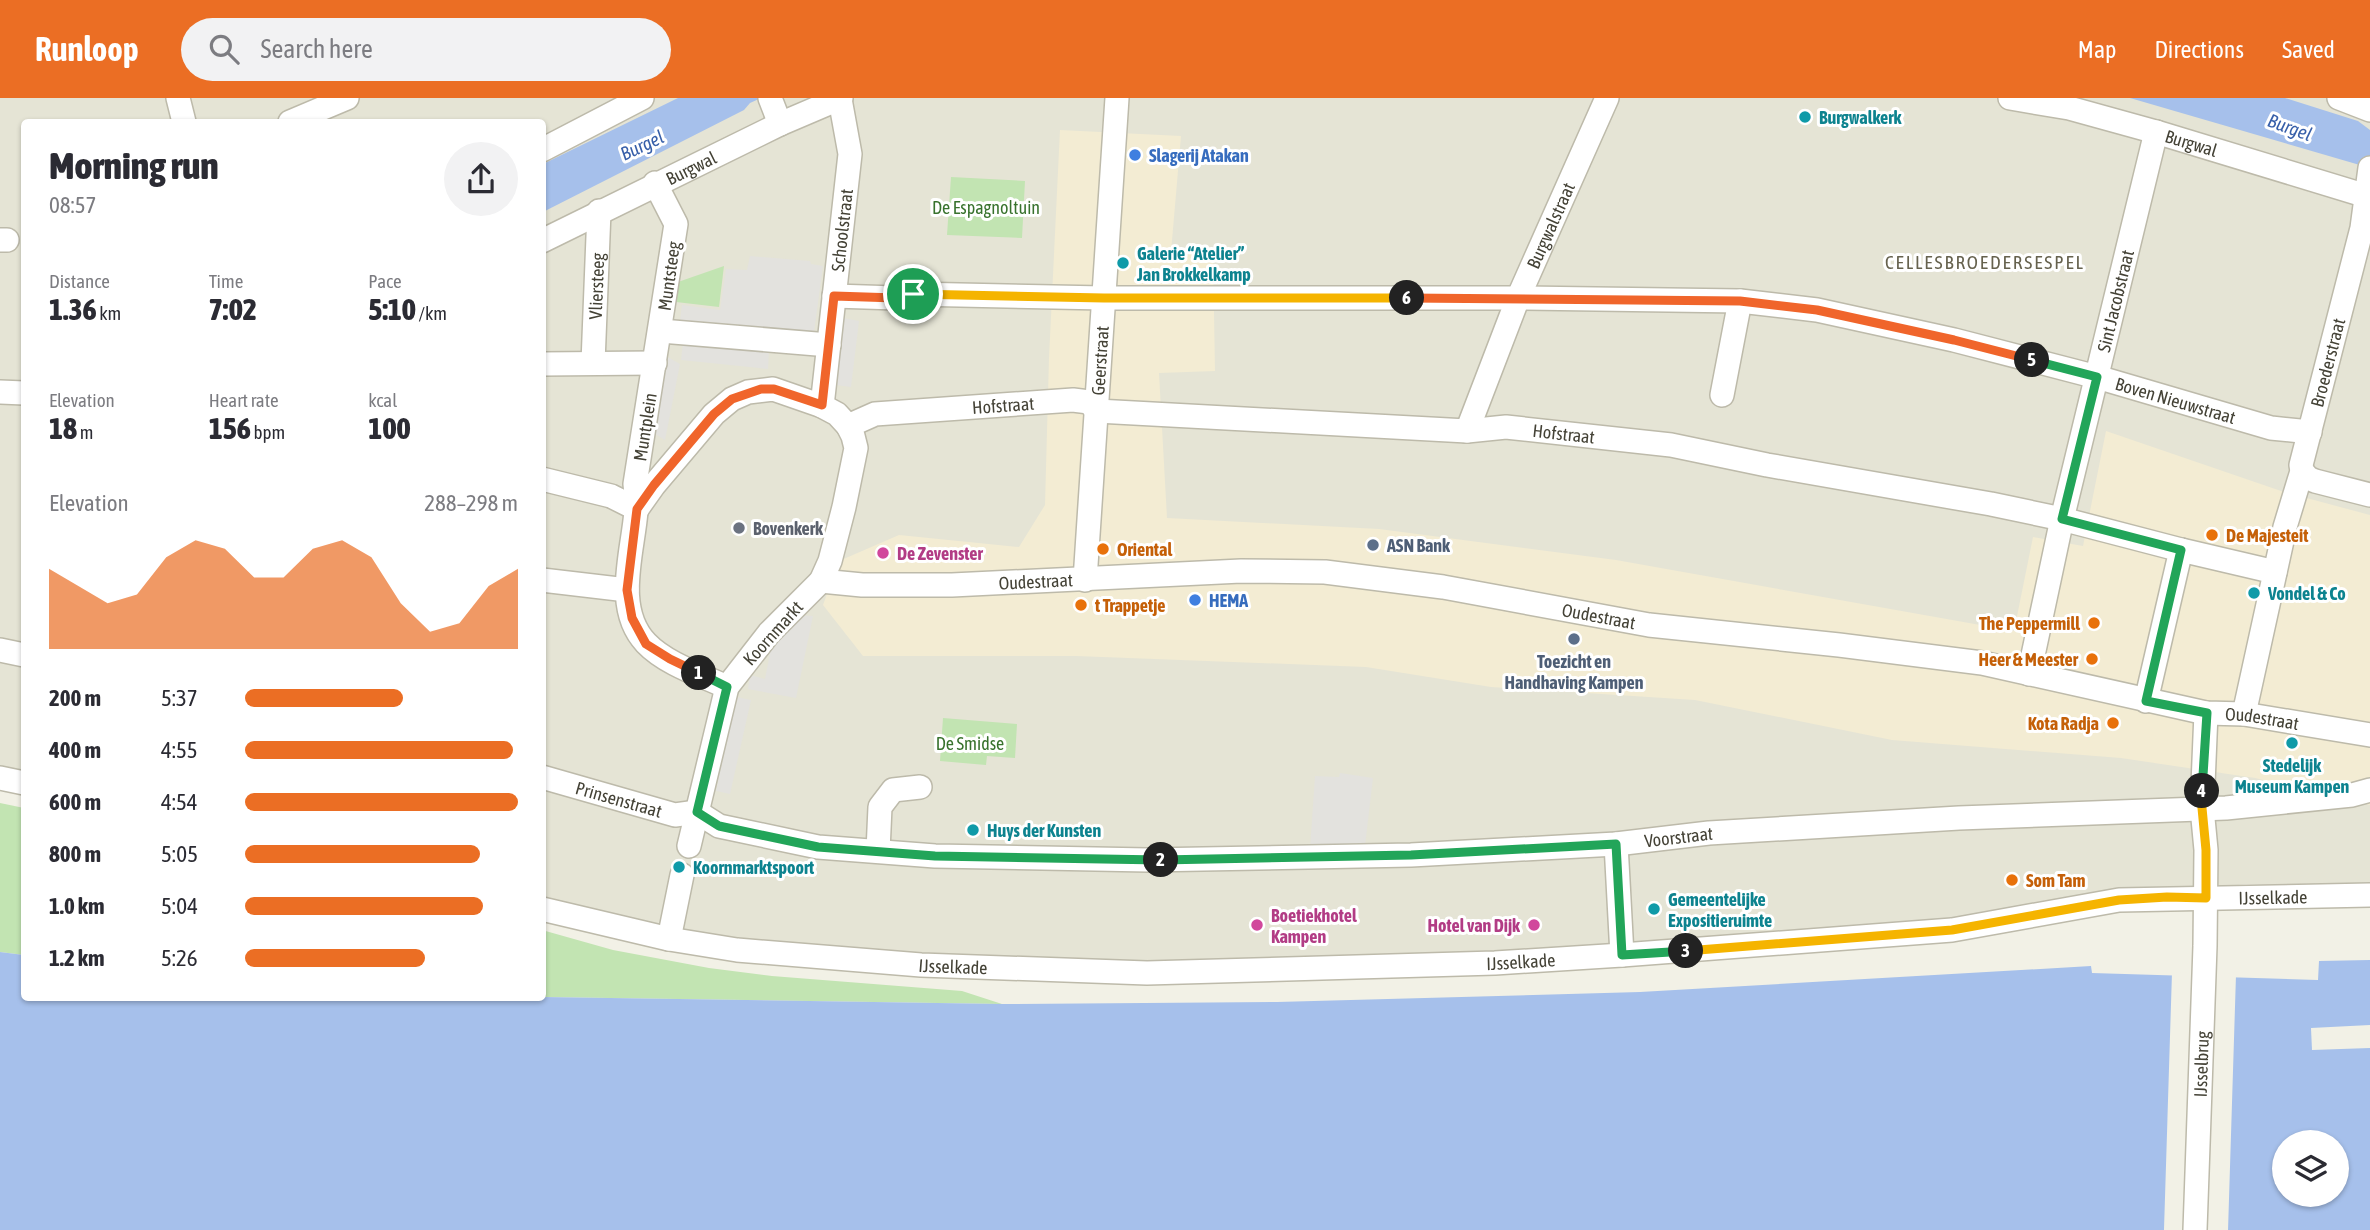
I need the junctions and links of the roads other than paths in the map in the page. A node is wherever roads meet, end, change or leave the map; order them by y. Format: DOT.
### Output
graph roads {
  1 [pos="178,98"];
  2 [pos="347,98"];
  3 [pos="642,98"];
  4 [pos="840,98"];
  5 [pos="1117,98"];
  6 [pos="1607,98"];
  7 [pos="2010,98"];
  8 [pos="2339,98"];
  9 [pos="774,109"];
  10 [pos="2370,110"];
  11 [pos="183,119"];
  12 [pos="297,119"];
  13 [pos="2157,132"];
  14 [pos="546,148"];
  15 [pos="655,183"];
  16 [pos="2369,184"];
  17 [pos="599,211"];
  18 [pos="546,239"];
  19 [pos="834,296"];
  20 [pos="1104,298"];
  21 [pos="1518,298"];
  22 [pos="1740,301"];
  23 [pos="661,331"];
  24 [pos="829,345"];
  25 [pos="593,363"];
  26 [pos="655,363"];
  27 [pos="546,364"];
  28 [pos="2097,377"];
  29 [pos="0,392"];
  30 [pos="21,393"];
  31 [pos="1722,395"];
  32 [pos="822,405"];
  33 [pos="1097,411"];
  34 [pos="848,426"];
  35 [pos="1467,431"];
  36 [pos="2310,432"];
  37 [pos="2302,471"];
  38 [pos="546,480"];
  39 [pos="2370,495"];
  40 [pos="637,509"];
  41 [pos="2062,519"];
  42 [pos="2181,550"];
  43 [pos="2275,572"];
  44 [pos="546,580"];
  45 [pos="1085,580"];
  46 [pos="821,582"];
  47 [pos="627,590"];
  48 [pos="0,650"];
  49 [pos="21,654"];
  50 [pos="2029,674"];
  51 [pos="727,687"];
  52 [pos="2146,701"];
  53 [pos="2207,713"];
  54 [pos="2244,714"];
  55 [pos="2370,735"];
  56 [pos="0,778"];
  57 [pos="546,778"];
  58 [pos="21,782"];
  59 [pos="920,787"];
  60 [pos="2370,790"];
  61 [pos="2202,808"];
  62 [pos="697,812"];
  63 [pos="1616,844"];
  64 [pos="689,846"];
  65 [pos="878,851"];
  66 [pos="682,875"];
  67 [pos="2370,895"];
  68 [pos="2206,898"];
  69 [pos="546,910"];
  70 [pos="669,939"];
  71 [pos="1622,955"];
  72 [pos="2195,1230"];
  1 -- 11 [label="street"];
  2 -- 12 [label="street"];
  3 -- 14 [label="street"];
  4 -- 9 [label="street, Burgwal"];
  4 -- 19 [label="street, Schoolstraat"];
  5 -- 20 [label="street, Geerstraat"];
  6 -- 21 [label="street, Burgwalstraat"];
  7 -- 13 [label="street, Burgwal"];
  8 -- 10 [label="street"];
  9 -- 15 [label="street, Burgwal"];
  13 -- 16 [label="street, Burgwal"];
  13 -- 28 [label="street, Sint Jacobstraat"];
  15 -- 17 [label="street, Burgwal"];
  15 -- 23 [label="street, Muntsteeg"];
  16 -- 36 [label="street, Broederstraat"];
  17 -- 18 [label="street, Burgwal"];
  17 -- 25 [label="street, Vliersteeg"];
  19 -- 20 [label="street, Boven Nieuwstraat"];
  19 -- 24 [label="street, Schoolstraat"];
  20 -- 21 [label="street, Boven Nieuwstraat"];
  20 -- 33 [label="street, Geerstraat"];
  21 -- 22 [label="street, Boven Nieuwstraat"];
  21 -- 35 [label="street, Burgwalstraat"];
  22 -- 28 [label="street, Boven Nieuwstraat"];
  22 -- 31 [label="street"];
  23 -- 24 [label="street"];
  23 -- 26 [label="street, Muntplein"];
  24 -- 32 [label="street, Schoolstraat"];
  25 -- 26 [label="street"];
  25 -- 27 [label="street"];
  26 -- 40 [label="street, Muntplein"];
  28 -- 36 [label="street, Boven Nieuwstraat"];
  28 -- 41 [label="street, Sint Jacobstraat"];
  29 -- 30 [label="street"];
  32 -- 34 [label="street, Muntplein"];
  32 -- 40 [label="street, Muntplein"];
  33 -- 34 [label="street, Hofstraat"];
  33 -- 35 [label="street, Hofstraat"];
  33 -- 45 [label="street, Geerstraat"];
  34 -- 46 [label="street"];
  35 -- 41 [label="street, Hofstraat"];
  36 -- 37 [label="street, Broederstraat"];
  37 -- 39 [label="street"];
  37 -- 43 [label="street, Broederstraat"];
  38 -- 40 [label="street"];
  40 -- 47 [label="street"];
  41 -- 42 [label="street, Hofstraat"];
  41 -- 50 [label="street, Sint Jacobstraat"];
  42 -- 43 [label="street, Hofstraat"];
  42 -- 52 [label="street"];
  43 -- 54 [label="street, Broederstraat"];
  44 -- 47 [label="street"];
  45 -- 46 [label="street, Oudestraat"];
  45 -- 50 [label="street, Oudestraat"];
  46 -- 51 [label="street, Koornmarkt"];
  47 -- 51 [label="street"];
  48 -- 49 [label="street"];
  50 -- 52 [label="street, Oudestraat"];
  51 -- 62 [label="street, Koornmarkt"];
  52 -- 53 [label="street, Oudestraat"];
  53 -- 54 [label="street, Oudestraat"];
  53 -- 61 [label="street, IJsselbrug"];
  54 -- 55 [label="street, Oudestraat"];
  56 -- 58 [label="street"];
  57 -- 62 [label="street, Prinsenstraat"];
  59 -- 65 [label="street"];
  60 -- 61 [label="street, Voorstraat"];
  61 -- 63 [label="street, Voorstraat"];
  61 -- 68 [label="street, IJsselbrug"];
  62 -- 64 [label="street, Koornmarkt"];
  62 -- 65 [label="street, Voorstraat"];
  63 -- 65 [label="street, Voorstraat"];
  63 -- 71 [label="street"];
  66 -- 70 [label="street"];
  67 -- 68 [label="street, IJsselkade"];
  68 -- 71 [label="street, IJsselkade"];
  68 -- 72 [label="street, IJsselbrug"];
  69 -- 70 [label="street, IJsselkade"];
  70 -- 71 [label="street, IJsselkade"];
}
